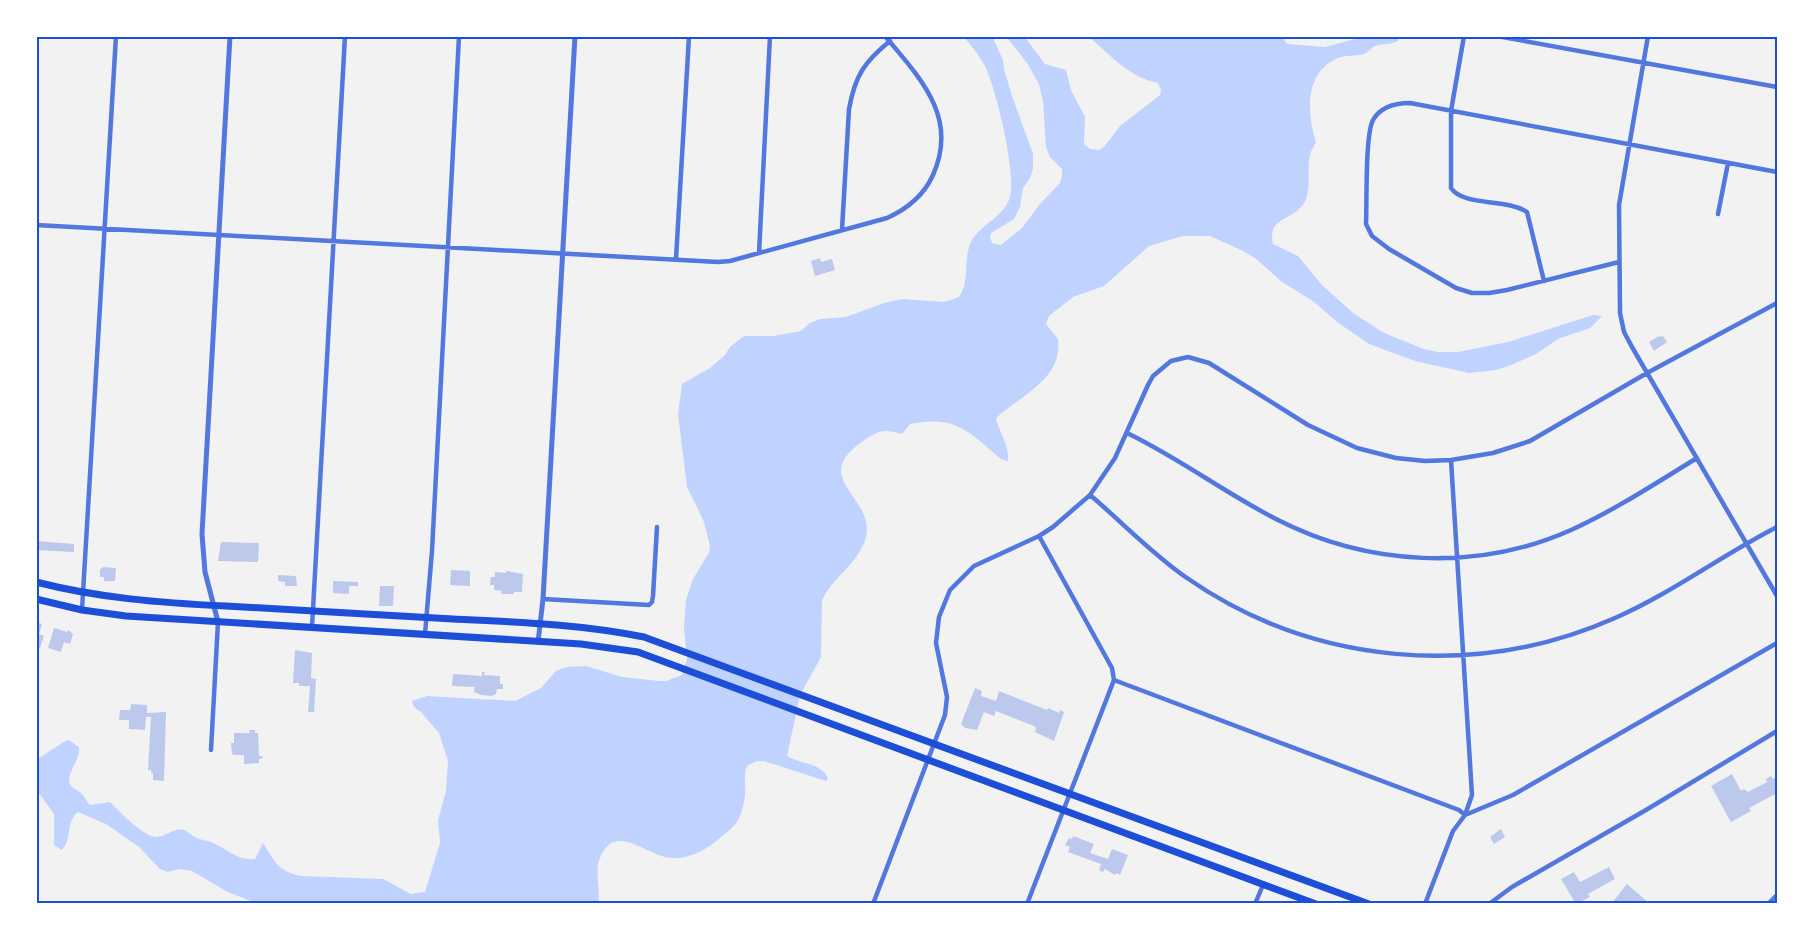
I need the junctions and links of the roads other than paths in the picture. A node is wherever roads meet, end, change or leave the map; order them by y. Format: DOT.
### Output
graph roads {
  1 [pos="116,36"];
  2 [pos="231,36"];
  3 [pos="345,36"];
  4 [pos="459,36"];
  5 [pos="575,36"];
  6 [pos="689,36"];
  7 [pos="770,36"];
  8 [pos="885,36"];
  9 [pos="1464,36"];
  10 [pos="1497,36"];
  11 [pos="1648,36"];
  12 [pos="890,41"];
  13 [pos="1643,62"];
  14 [pos="1777,87"];
  15 [pos="1451,111"];
  16 [pos="1629,143"];
  17 [pos="1728,163"];
  18 [pos="1777,171"];
  19 [pos="1718,214"];
  20 [pos="36,225"];
  21 [pos="105,228"];
  22 [pos="842,230"];
  23 [pos="219,234"];
  24 [pos="333,241"];
  25 [pos="448,247"];
  26 [pos="563,253"];
  27 [pos="759,253"];
  28 [pos="676,259"];
  29 [pos="1619,262"];
  30 [pos="1544,281"];
  31 [pos="1777,303"];
  32 [pos="1647,373"];
  33 [pos="1127,433"];
  34 [pos="1697,458"];
  35 [pos="1451,460"];
  36 [pos="1090,495"];
  37 [pos="1777,526"];
  38 [pos="657,527"];
  39 [pos="1039,536"];
  40 [pos="1747,543"];
  41 [pos="1457,558"];
  42 [pos="36,582"];
  43 [pos="84,593"];
  44 [pos="1777,596"];
  45 [pos="36,599"];
  46 [pos="543,599"];
  47 [pos="214,606"];
  48 [pos="82,610"];
  49 [pos="313,611"];
  50 [pos="426,617"];
  51 [pos="218,622"];
  52 [pos="540,624"];
  53 [pos="312,627"];
  54 [pos="425,634"];
  55 [pos="538,642"];
  56 [pos="1777,643"];
  57 [pos="1463,654"];
  58 [pos="1114,680"];
  59 [pos="1777,731"];
  60 [pos="935,743"];
  61 [pos="211,750"];
  62 [pos="929,760"];
  63 [pos="1069,794"];
  64 [pos="1062,810"];
  65 [pos="1465,815"];
  66 [pos="1263,885"];
  67 [pos="1777,895"];
  68 [pos="873,904"];
  69 [pos="1027,904"];
  70 [pos="1256,904"];
  71 [pos="1316,904"];
  72 [pos="1369,904"];
  73 [pos="1425,904"];
  74 [pos="1490,904"];
  75 [pos="1768,904"];
  1 -- 21 [label="street"];
  2 -- 23 [label="street"];
  3 -- 24 [label="street"];
  4 -- 25 [label="street"];
  5 -- 26 [label="street"];
  6 -- 28 [label="street"];
  7 -- 27 [label="street"];
  8 -- 12 [label="street"];
  9 -- 15 [label="street"];
  10 -- 13 [label="street"];
  11 -- 13 [label="street"];
  12 -- 22 [label="street"];
  12 -- 22 [label="street"];
  13 -- 14 [label="street"];
  13 -- 16 [label="street"];
  15 -- 16 [label="street"];
  15 -- 30 [label="street"];
  15 -- 30 [label="street"];
  16 -- 17 [label="street"];
  16 -- 29 [label="street"];
  17 -- 18 [label="street"];
  17 -- 19 [label="street"];
  20 -- 21 [label="street"];
  21 -- 23 [label="street"];
  21 -- 43 [label="street"];
  22 -- 27 [label="street"];
  23 -- 24 [label="street"];
  23 -- 47 [label="street"];
  24 -- 25 [label="street"];
  24 -- 49 [label="street"];
  25 -- 26 [label="street"];
  25 -- 50 [label="street"];
  26 -- 28 [label="street"];
  26 -- 46 [label="street"];
  27 -- 28 [label="street"];
  29 -- 30 [label="street"];
  29 -- 32 [label="street"];
  31 -- 32 [label="street"];
  32 -- 34 [label="street"];
  32 -- 35 [label="street"];
  33 -- 35 [label="street"];
  33 -- 36 [label="street"];
  33 -- 41 [label="street"];
  34 -- 40 [label="street"];
  34 -- 41 [label="street"];
  35 -- 41 [label="street"];
  36 -- 39 [label="street"];
  36 -- 57 [label="street"];
  37 -- 40 [label="street"];
  38 -- 46 [label="street"];
  39 -- 58 [label="street"];
  39 -- 60 [label="street"];
  40 -- 44 [label="street"];
  40 -- 57 [label="street"];
  41 -- 57 [label="street"];
  42 -- 43 [label="main road"];
  43 -- 47 [label="main road"];
  43 -- 48 [label="street"];
  45 -- 48 [label="main road"];
  46 -- 52 [label="street"];
  47 -- 49 [label="main road"];
  47 -- 51 [label="street"];
  48 -- 51 [label="main road"];
  49 -- 50 [label="main road"];
  49 -- 53 [label="street"];
  50 -- 52 [label="main road"];
  50 -- 54 [label="street"];
  51 -- 53 [label="main road"];
  51 -- 61 [label="street"];
  52 -- 55 [label="street"];
  52 -- 60 [label="main road"];
  53 -- 54 [label="main road"];
  54 -- 55 [label="main road"];
  55 -- 62 [label="main road"];
  56 -- 65 [label="street"];
  57 -- 65 [label="street"];
  58 -- 63 [label="street"];
  58 -- 65 [label="street"];
  59 -- 74 [label="street"];
  60 -- 62 [label="street"];
  60 -- 63 [label="main road"];
  62 -- 64 [label="main road"];
  62 -- 68 [label="street"];
  63 -- 64 [label="street"];
  63 -- 72 [label="main road"];
  64 -- 66 [label="main road"];
  64 -- 69 [label="street"];
  65 -- 73 [label="street"];
  66 -- 70 [label="street"];
  66 -- 71 [label="main road"];
  67 -- 75 [label="street"];
}
